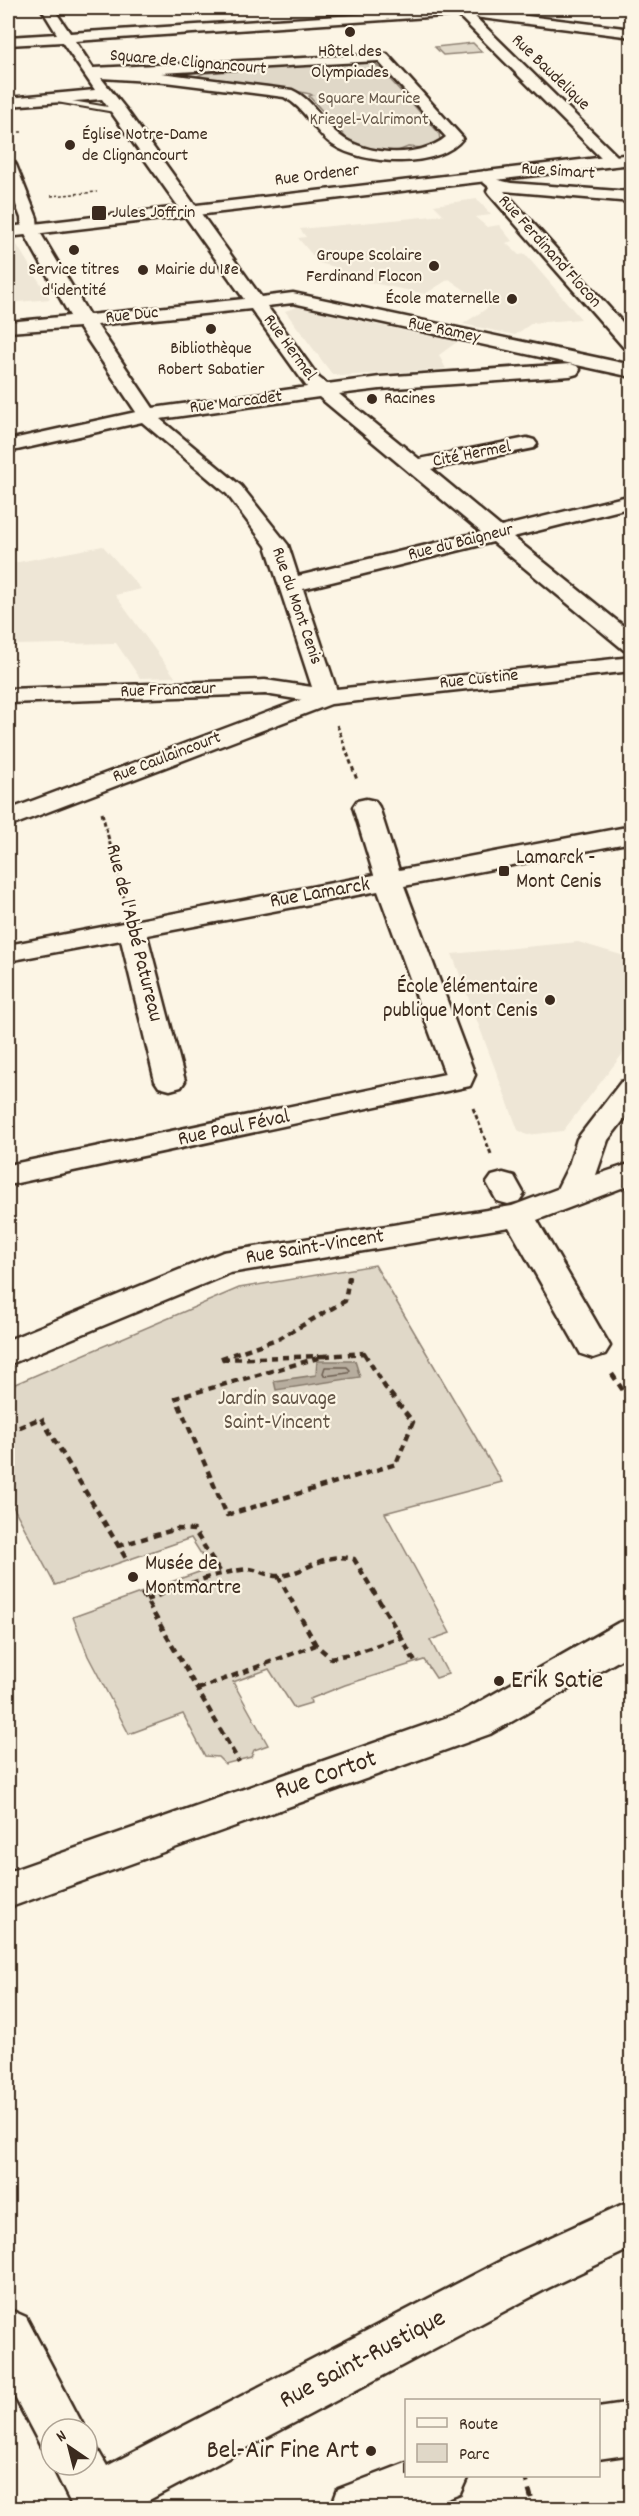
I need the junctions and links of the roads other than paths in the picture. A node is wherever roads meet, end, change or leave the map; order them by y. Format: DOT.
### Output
graph roads {
  1 [pos="47,8"];
  2 [pos="435,8"];
  3 [pos="461,11"];
  4 [pos="348,19"];
  5 [pos="632,33"];
  6 [pos="68,37"];
  7 [pos="8,41"];
  8 [pos="382,57"];
  9 [pos="89,73"];
  10 [pos="104,94"];
  11 [pos="51,99"];
  12 [pos="8,102"];
  13 [pos="120,111"];
  14 [pos="410,156"];
  15 [pos="632,159"];
  16 [pos="613,161"];
  17 [pos="8,165"];
  18 [pos="484,176"];
  19 [pos="435,181"];
  20 [pos="499,186"];
  21 [pos="632,197"];
  22 [pos="191,210"];
  23 [pos="30,229"];
  24 [pos="8,232"];
  25 [pos="256,303"];
  26 [pos="84,321"];
  27 [pos="8,327"];
  28 [pos="631,357"];
  29 [pos="610,367"];
  30 [pos="323,392"];
  31 [pos="147,415"];
  32 [pos="527,444"];
  33 [pos="8,446"];
  34 [pos="417,466"];
  35 [pos="632,501"];
  36 [pos="500,534"];
  37 [pos="290,585"];
  38 [pos="632,645"];
  39 [pos="632,664"];
  40 [pos="8,696"];
  41 [pos="327,697"];
  42 [pos="366,807"];
  43 [pos="8,819"];
  44 [pos="632,834"];
  45 [pos="390,881"];
  46 [pos="132,929"];
  47 [pos="8,953"];
  48 [pos="170,1081"];
  49 [pos="632,1088"];
  50 [pos="632,1173"];
  51 [pos="8,1175"];
  52 [pos="570,1195"];
  53 [pos="510,1197"];
  54 [pos="593,1346"];
  55 [pos="8,1353"];
  56 [pos="632,1634"];
  57 [pos="8,1890"];
  58 [pos="632,2223"];
  59 [pos="8,2334"];
  60 [pos="53,2417"];
  61 [pos="632,2428"];
  62 [pos="600,2433"];
  63 [pos="437,2477"];
  64 [pos="92,2491"];
  65 [pos="357,2508"];
  1 -- 6 [label="street, Rue Hermel"];
  2 -- 3 [label="street"];
  3 -- 4 [label="street"];
  3 -- 5 [label="street"];
  3 -- 16 [label="street, Rue Baudelique"];
  4 -- 6 [label="street"];
  4 -- 8 [label="street, Square de Clignancourt"];
  6 -- 7 [label="street"];
  6 -- 9 [label="street, Rue Hermel"];
  8 -- 9 [label="street, Square de Clignancourt"];
  8 -- 14 [label="street, Square de Clignancourt"];
  9 -- 10 [label="street, Rue Hermel"];
  9 -- 14 [label="street, Square de Clignancourt"];
  10 -- 11 [label="street"];
  10 -- 13 [label="street, Rue Hermel"];
  11 -- 12 [label="street"];
  11 -- 13 [label="lane"];
  13 -- 22 [label="street, Rue Hermel"];
  14 -- 19 [label="street"];
  15 -- 16 [label="street, Rue Ordener"];
  16 -- 18 [label="street, Rue Ordener"];
  17 -- 23 [label="street, Rue du Mont Cenis"];
  18 -- 19 [label="street, Rue Ordener"];
  18 -- 20 [label="street, Rue Simart"];
  19 -- 22 [label="street, Rue Ordener"];
  20 -- 21 [label="street, Rue Simart"];
  20 -- 28 [label="street, Rue Ferdinand Flocon"];
  22 -- 23 [label="street, Rue Ordener"];
  22 -- 25 [label="street, Rue Hermel"];
  23 -- 24 [label="street, Rue Ordener"];
  23 -- 26 [label="street, Rue du Mont Cenis"];
  25 -- 26 [label="street, Rue Duc"];
  25 -- 29 [label="street, Rue Ramey"];
  25 -- 30 [label="street, Rue Hermel"];
  26 -- 27 [label="street, Rue Duc"];
  26 -- 31 [label="street, Rue du Mont Cenis"];
  28 -- 29 [label="street"];
  29 -- 30 [label="street, Rue Marcadet"];
  30 -- 31 [label="street, Rue Marcadet"];
  30 -- 34 [label="street, Rue Hermel"];
  31 -- 33 [label="street, Rue Marcadet"];
  31 -- 37 [label="street, Rue du Mont Cenis"];
  32 -- 34 [label="street, Cité Hermel"];
  34 -- 36 [label="street, Rue Hermel"];
  35 -- 36 [label="street, Rue du Baigneur"];
  36 -- 37 [label="street, Rue du Baigneur"];
  36 -- 38 [label="street, Rue Hermel"];
  37 -- 41 [label="street, Rue du Mont Cenis"];
  39 -- 41 [label="street, Rue Custine"];
  40 -- 41 [label="street, Rue Francœur"];
  41 -- 43 [label="street, Rue Caulaincourt"];
  42 -- 45 [label="street"];
  44 -- 45 [label="street, Rue Lamarck"];
  45 -- 46 [label="street, Rue Lamarck"];
  45 -- 51 [label="street, Rue Paul Féval"];
  46 -- 47 [label="street, Rue Lamarck"];
  46 -- 48 [label="street, Rue de l'Abbé Patureau"];
  49 -- 52 [label="street"];
  50 -- 52 [label="street, Rue Saint-Vincent"];
  52 -- 53 [label="street, Rue Saint-Vincent"];
  53 -- 54 [label="street"];
  53 -- 55 [label="street, Rue Saint-Vincent"];
  56 -- 57 [label="street, Rue Cortot"];
  58 -- 64 [label="street, Rue Saint-Rustique"];
  59 -- 60 [label="street"];
  61 -- 62 [label="street"];
  63 -- 65 [label="street"];
}
